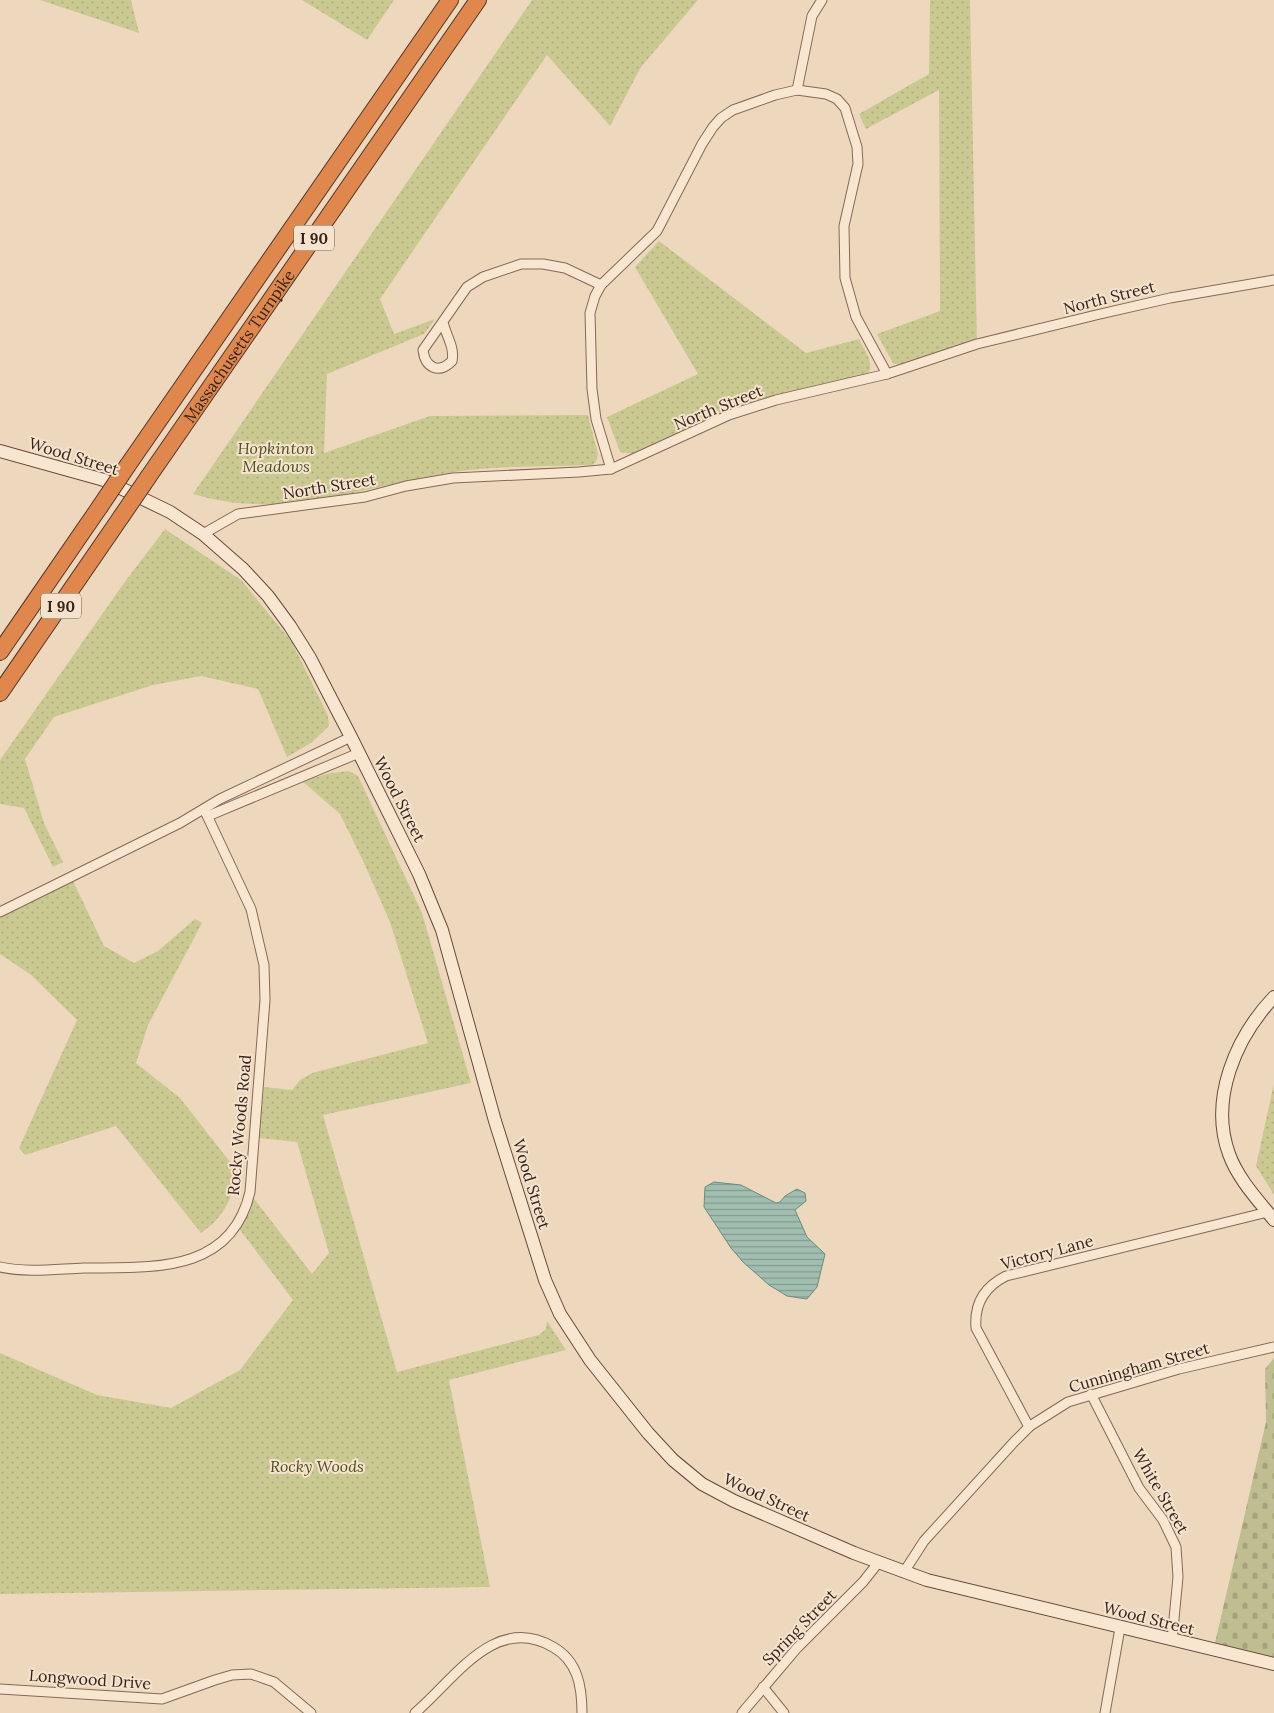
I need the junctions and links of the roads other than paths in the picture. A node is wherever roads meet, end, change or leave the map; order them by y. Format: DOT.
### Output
graph roads {
  1 [pos="450,0"];
  2 [pos="478,0"];
  3 [pos="822,0"];
  4 [pos="797,90"];
  5 [pos="1274,280"];
  6 [pos="601,285"];
  7 [pos="443,322"];
  8 [pos="888,374"];
  9 [pos="0,451"];
  10 [pos="611,468"];
  11 [pos="203,534"];
  12 [pos="0,652"];
  13 [pos="0,693"];
  14 [pos="351,738"];
  15 [pos="358,754"];
  16 [pos="206,812"];
  17 [pos="0,912"];
  18 [pos="1274,997"];
  19 [pos="1271,1216"];
  20 [pos="0,1267"];
  21 [pos="1274,1347"];
  22 [pos="1091,1394"];
  23 [pos="1029,1427"];
  24 [pos="878,1563"];
  25 [pos="904,1572"];
  26 [pos="1120,1628"];
  27 [pos="1172,1640"];
  28 [pos="1274,1664"];
  29 [pos="763,1687"];
  30 [pos="0,1689"];
  31 [pos="311,1713"];
  32 [pos="416,1713"];
  33 [pos="582,1713"];
  34 [pos="742,1713"];
  35 [pos="784,1713"];
  36 [pos="1105,1713"];
  1 -- 12 [label="highway, Massachusetts Turnpike / I 90, bridge"];
  2 -- 13 [label="highway, Massachusetts Turnpike / I 90, bridge"];
  3 -- 4 [label="street"];
  4 -- 6 [label="street"];
  4 -- 8 [label="street"];
  5 -- 8 [label="street, North Street"];
  6 -- 7 [label="street"];
  6 -- 10 [label="street"];
  7 -- 7 [label="street"];
  8 -- 10 [label="street, North Street"];
  9 -- 11 [label="main road, Wood Street"];
  10 -- 11 [label="street, North Street"];
  11 -- 14 [label="main road, Wood Street"];
  14 -- 15 [label="main road, Wood Street"];
  14 -- 16 [label="street"];
  15 -- 16 [label="street"];
  15 -- 24 [label="main road, Wood Street"];
  16 -- 17 [label="street"];
  16 -- 20 [label="street, Rocky Woods Road"];
  18 -- 19 [label="main road"];
  19 -- 23 [label="street, Victory Lane"];
  21 -- 22 [label="street, Cunningham Street"];
  22 -- 23 [label="street, Cunningham Street"];
  22 -- 27 [label="street, White Street"];
  23 -- 25 [label="street, Cunningham Street"];
  24 -- 25 [label="main road, Wood Street"];
  24 -- 29 [label="street, Spring Street"];
  25 -- 26 [label="main road, Wood Street"];
  26 -- 27 [label="main road, Wood Street"];
  26 -- 36 [label="street"];
  27 -- 28 [label="main road, Wood Street"];
  29 -- 34 [label="street, Spring Street"];
  29 -- 35 [label="street"];
  30 -- 31 [label="street, Longwood Drive"];
  32 -- 33 [label="street"];
}
